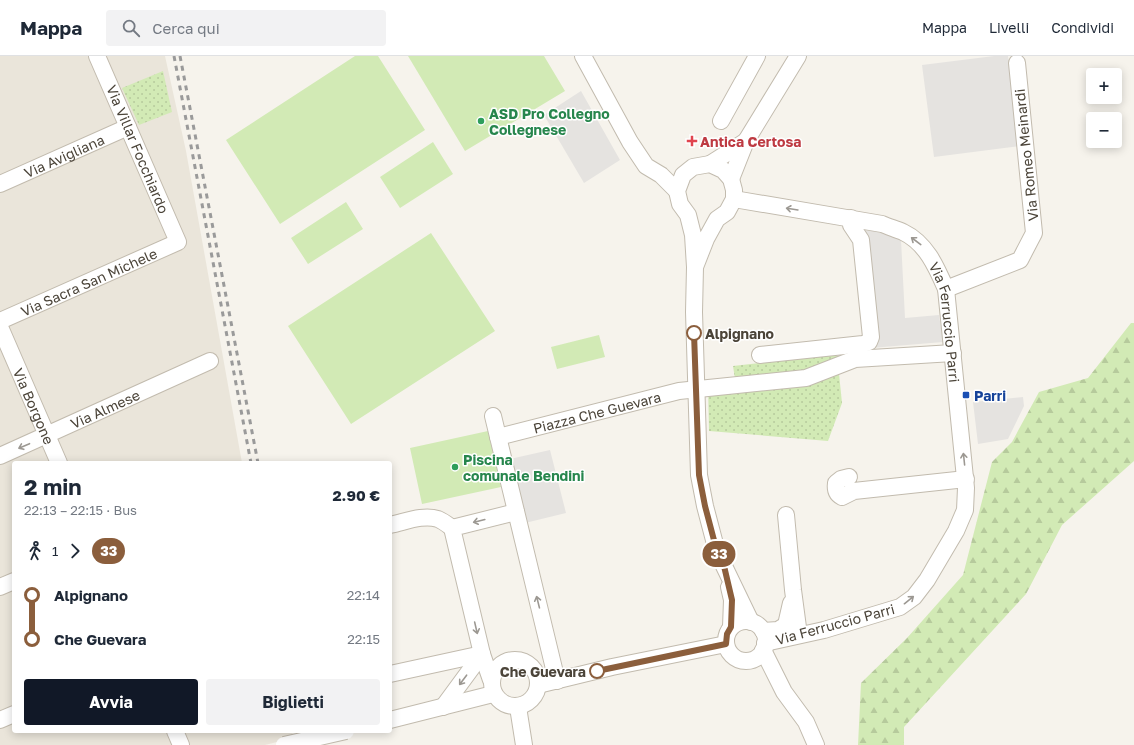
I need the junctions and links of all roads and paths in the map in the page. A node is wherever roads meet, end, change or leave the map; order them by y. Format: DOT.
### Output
graph roads {
  1 [pos="97,56"];
  2 [pos="583,56"];
  3 [pos="757,56"];
  4 [pos="798,56"];
  5 [pos="1017,63"];
  6 [pos="721,121"];
  7 [pos="128,127"];
  8 [pos="746,141"];
  9 [pos="710,164"];
  10 [pos="661,175"];
  11 [pos="683,175"];
  12 [pos="731,179"];
  13 [pos="0,184"];
  14 [pos="677,191"];
  15 [pos="734,199"];
  16 [pos="688,215"];
  17 [pos="718,219"];
  18 [pos="851,222"];
  19 [pos="178,242"];
  20 [pos="854,256"];
  21 [pos="695,267"];
  22 [pos="946,288"];
  23 [pos="0,321"];
  24 [pos="0,327"];
  25 [pos="953,353"];
  26 [pos="760,355"];
  27 [pos="210,361"];
  28 [pos="696,390"];
  29 [pos="493,416"];
  30 [pos="48,435"];
  31 [pos="498,437"];
  32 [pos="0,456"];
  33 [pos="58,461"];
  34 [pos="849,478"];
  35 [pos="966,479"];
  36 [pos="516,512"];
  37 [pos="786,515"];
  38 [pos="392,525"];
  39 [pos="452,528"];
  40 [pos="724,566"];
  41 [pos="12,582"];
  42 [pos="0,587"];
  43 [pos="793,590"];
  44 [pos="731,627"];
  45 [pos="545,631"];
  46 [pos="799,635"];
  47 [pos="761,637"];
  48 [pos="726,644"];
  49 [pos="482,654"];
  50 [pos="751,660"];
  51 [pos="392,674"];
  52 [pos="536,678"];
  53 [pos="557,681"];
  54 [pos="492,687"];
  55 [pos="784,692"];
  56 [pos="443,707"];
  57 [pos="518,707"];
  58 [pos="12,715"];
  59 [pos="0,720"];
  60 [pos="392,720"];
  61 [pos="176,733"];
  62 [pos="337,733"];
  63 [pos="181,745"];
  64 [pos="284,745"];
  65 [pos="524,745"];
  66 [pos="816,745"];
  1 -- 7 [label="street, Via Villar Focchiardo"];
  2 -- 10 [label="street"];
  3 -- 6 [label="street"];
  4 -- 8 [label="street"];
  5 -- 22 [label="street, Via Romeo Meinardi"];
  7 -- 13 [label="street, Via Avigliana"];
  7 -- 19 [label="street, Via Villar Focchiardo"];
  8 -- 9 [label="street"];
  8 -- 12 [label="street"];
  9 -- 11 [label="street"];
  9 -- 12 [label="street"];
  10 -- 11 [label="street"];
  10 -- 14 [label="street"];
  11 -- 14 [label="street"];
  12 -- 15 [label="street"];
  14 -- 16 [label="street"];
  15 -- 17 [label="street"];
  18 -- 15 [label="street, Via Ferruccio Parri, one-way"];
  16 -- 17 [label="street"];
  16 -- 21 [label="street"];
  17 -- 21 [label="street"];
  18 -- 20 [label="street"];
  22 -- 18 [label="street, Via Ferruccio Parri, one-way"];
  18 -- 26 [label="street"];
  19 -- 23 [label="street, Via Sacra San Michele"];
  21 -- 28 [label="street"];
  22 -- 25 [label="street, Via Ferruccio Parri"];
  24 -- 30 [label="street, Via Borgone"];
  25 -- 28 [label="street, Piazza Che Guevara"];
  35 -- 25 [label="street, Via Ferruccio Parri, one-way"];
  27 -- 30 [label="street, Via Almese"];
  28 -- 31 [label="street, Piazza Che Guevara"];
  28 -- 40 [label="street"];
  29 -- 31 [label="street"];
  30 -- 32 [label="street, Via Almese, one-way"];
  30 -- 33 [label="street, Via Borgone"];
  31 -- 36 [label="street"];
  34 -- 35 [label="street"];
  46 -- 35 [label="street, Via Ferruccio Parri, one-way"];
  36 -- 39 [label="street, one-way"];
  45 -- 36 [label="street, one-way"];
  37 -- 43 [label="street"];
  38 -- 39 [label="street"];
  39 -- 49 [label="street, one-way"];
  40 -- 44 [label="street"];
  40 -- 47 [label="street"];
  41 -- 42 [label="street"];
  43 -- 46 [label="street"];
  43 -- 47 [label="street"];
  44 -- 47 [label="street"];
  44 -- 48 [label="street"];
  45 -- 52 [label="street"];
  45 -- 53 [label="street"];
  46 -- 47 [label="street, Via Ferruccio Parri"];
  47 -- 50 [label="street"];
  47 -- 55 [label="street"];
  48 -- 50 [label="street"];
  48 -- 53 [label="street"];
  49 -- 51 [label="street"];
  49 -- 54 [label="street"];
  49 -- 56 [label="street, one-way"];
  50 -- 55 [label="street"];
  52 -- 53 [label="street"];
  52 -- 54 [label="street"];
  52 -- 57 [label="street"];
  54 -- 56 [label="street"];
  54 -- 57 [label="street"];
  55 -- 66 [label="street"];
  56 -- 60 [label="street"];
  57 -- 65 [label="street"];
  58 -- 59 [label="street"];
  61 -- 63 [label="street"];
  62 -- 64 [label="street, bridge"];
}
